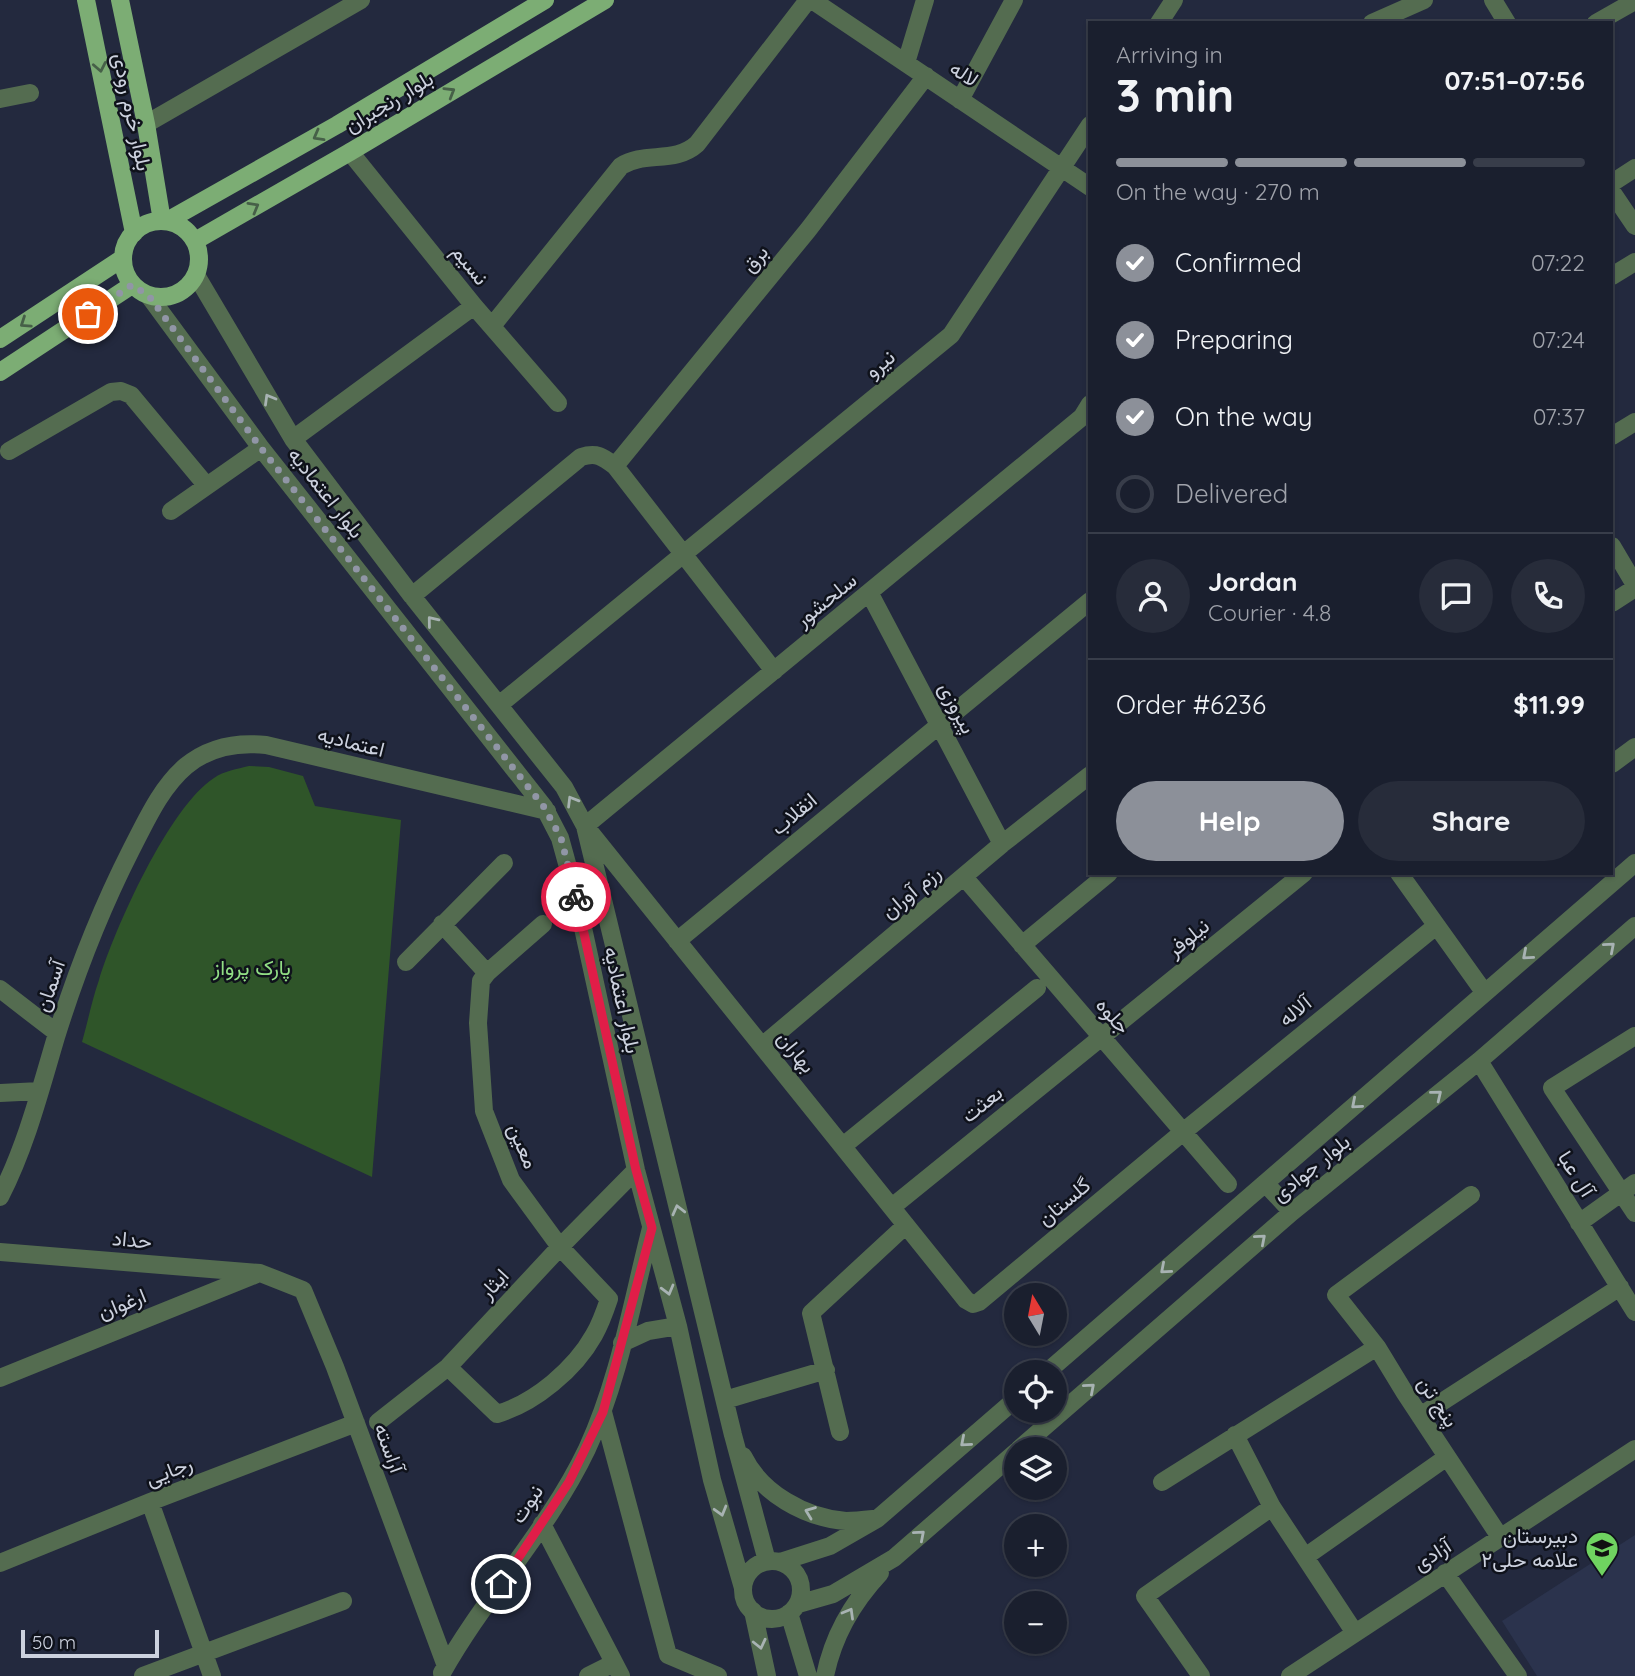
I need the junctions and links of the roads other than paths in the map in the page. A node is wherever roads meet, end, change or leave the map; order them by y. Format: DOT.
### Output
graph roads {
  1 [pos="86,0"];
  2 [pos="120,0"];
  3 [pos="361,0"];
  4 [pos="545,0"];
  5 [pos="605,0"];
  6 [pos="810,0"];
  7 [pos="925,0"];
  8 [pos="1014,0"];
  9 [pos="1174,0"];
  10 [pos="1424,0"];
  11 [pos="1493,0"];
  12 [pos="1635,1"];
  13 [pos="1159,21"];
  14 [pos="1377,21"];
  15 [pos="1506,21"];
  16 [pos="1600,21"];
  17 [pos="906,63"];
  18 [pos="926,76"];
  19 [pos="30,93"];
  20 [pos="0,99"];
  21 [pos="960,100"];
  22 [pos="146,124"];
  23 [pos="1088,128"];
  24 [pos="350,152"];
  25 [pos="1062,167"];
  26 [pos="1635,168"];
  27 [pos="1613,182"];
  28 [pos="1088,186"];
  29 [pos="1613,193"];
  30 [pos="165,221"];
  31 [pos="1635,226"];
  32 [pos="134,233"];
  33 [pos="195,241"];
  34 [pos="123,258"];
  35 [pos="1635,262"];
  36 [pos="196,275"];
  37 [pos="1613,275"];
  38 [pos="132,285"];
  39 [pos="149,296"];
  40 [pos="474,306"];
  41 [pos="492,327"];
  42 [pos="0,340"];
  43 [pos="0,372"];
  44 [pos="558,403"];
  45 [pos="1088,416"];
  46 [pos="1635,422"];
  47 [pos="1613,435"];
  48 [pos="293,439"];
  49 [pos="261,448"];
  50 [pos="9,451"];
  51 [pos="615,467"];
  52 [pos="206,485"];
  53 [pos="171,511"];
  54 [pos="1613,548"];
  55 [pos="683,554"];
  56 [pos="1635,586"];
  57 [pos="870,594"];
  58 [pos="412,596"];
  59 [pos="1613,602"];
  60 [pos="1088,603"];
  61 [pos="774,671"];
  62 [pos="499,705"];
  63 [pos="940,723"];
  64 [pos="1635,747"];
  65 [pos="1613,763"];
  66 [pos="1088,777"];
  67 [pos="160,797"];
  68 [pos="547,811"];
  69 [pos="584,826"];
  70 [pos="1002,844"];
  71 [pos="504,863"];
  72 [pos="1635,863"];
  73 [pos="1107,875"];
  74 [pos="1302,875"];
  75 [pos="1400,875"];
  76 [pos="964,877"];
  77 [pos="543,924"];
  78 [pos="442,925"];
  79 [pos="1436,926"];
  80 [pos="1635,926"];
  81 [pos="677,941"];
  82 [pos="1022,945"];
  83 [pos="406,962"];
  84 [pos="487,973"];
  85 [pos="1037,988"];
  86 [pos="0,989"];
  87 [pos="1484,992"];
  88 [pos="57,1033"];
  89 [pos="1635,1035"];
  90 [pos="1102,1037"];
  91 [pos="762,1046"];
  92 [pos="1479,1061"];
  93 [pos="40,1090"];
  94 [pos="0,1093"];
  95 [pos="1183,1132"];
  96 [pos="843,1146"];
  97 [pos="636,1170"];
  98 [pos="1265,1183"];
  99 [pos="1228,1184"];
  100 [pos="1628,1188"];
  101 [pos="1471,1195"];
  102 [pos="0,1197"];
  103 [pos="892,1207"];
  104 [pos="1292,1212"];
  105 [pos="1635,1213"];
  106 [pos="1579,1223"];
  107 [pos="906,1225"];
  108 [pos="652,1228"];
  109 [pos="560,1247"];
  110 [pos="0,1252"];
  111 [pos="260,1273"];
  112 [pos="1620,1287"];
  113 [pos="609,1298"];
  114 [pos="973,1304"];
  115 [pos="1635,1312"];
  116 [pos="628,1318"];
  117 [pos="678,1326"];
  118 [pos="622,1343"];
  119 [pos="1377,1347"];
  120 [pos="1060,1360"];
  121 [pos="448,1367"];
  122 [pos="826,1370"];
  123 [pos="0,1378"];
  124 [pos="725,1400"];
  125 [pos="1004,1409"];
  126 [pos="603,1412"];
  127 [pos="1420,1416"];
  128 [pos="378,1422"];
  129 [pos="356,1423"];
  130 [pos="840,1432"];
  131 [pos="733,1435"];
  132 [pos="1235,1435"];
  133 [pos="1033,1437"];
  134 [pos="1635,1449"];
  135 [pos="1447,1457"];
  136 [pos="1004,1462"];
  137 [pos="1162,1482"];
  138 [pos="150,1502"];
  139 [pos="1272,1507"];
  140 [pos="877,1519"];
  141 [pos="542,1524"];
  142 [pos="1500,1537"];
  143 [pos="1305,1557"];
  144 [pos="894,1558"];
  145 [pos="774,1562"];
  146 [pos="0,1563"];
  147 [pos="1445,1573"];
  148 [pos="743,1588"];
  149 [pos="343,1601"];
  150 [pos="793,1608"];
  151 [pos="753,1611"];
  152 [pos="1355,1633"];
  153 [pos="204,1654"];
  154 [pos="618,1670"];
  155 [pos="443,1671"];
  156 [pos="1198,1675"];
  157 [pos="143,1676"];
  158 [pos="212,1676"];
  159 [pos="588,1676"];
  160 [pos="718,1676"];
  161 [pos="767,1676"];
  162 [pos="808,1676"];
  163 [pos="825,1676"];
  164 [pos="1290,1676"];
  165 [pos="1518,1676"];
  1 -- 32 [label="main road, بلوار خرم رودی, one-way"];
  2 -- 22 [label="main road, بلوار خرم رودی"];
  3 -- 22 [label="street"];
  4 -- 30 [label="main road, بلوار رنجبران, one-way"];
  24 -- 5 [label="main road, بلوار رنجبران, one-way"];
  6 -- 17 [label="street, لاله"];
  6 -- 41 [label="street"];
  7 -- 17 [label="street"];
  8 -- 21 [label="street"];
  9 -- 13 [label="street"];
  10 -- 14 [label="street"];
  11 -- 15 [label="street"];
  12 -- 16 [label="street"];
  17 -- 18 [label="street, لاله"];
  18 -- 21 [label="street, لاله"];
  18 -- 51 [label="street, برق"];
  19 -- 20 [label="street"];
  21 -- 25 [label="street, لاله"];
  22 -- 30 [label="main road, بلوار خرم رودی"];
  23 -- 25 [label="street, نیرو"];
  33 -- 24 [label="main road, بلوار رنجبران, one-way"];
  24 -- 40 [label="street, نسیم"];
  25 -- 28 [label="street, لاله"];
  25 -- 55 [label="street, نیرو"];
  26 -- 27 [label="street"];
  29 -- 31 [label="street"];
  30 -- 32 [label="main road"];
  30 -- 33 [label="main road"];
  32 -- 34 [label="main road"];
  33 -- 36 [label="main road"];
  34 -- 38 [label="main road"];
  34 -- 42 [label="main road, one-way"];
  35 -- 37 [label="street"];
  36 -- 39 [label="main road"];
  48 -- 36 [label="street, بلوار اعتمادیه, one-way"];
  38 -- 39 [label="main road"];
  38 -- 43 [label="main road"];
  39 -- 49 [label="street, بلوار اعتمادیه"];
  40 -- 41 [label="street, نسیم"];
  40 -- 48 [label="street"];
  41 -- 44 [label="street, نسیم"];
  45 -- 57 [label="street, سلحشور"];
  46 -- 47 [label="street"];
  48 -- 58 [label="street, بلوار اعتمادیه"];
  49 -- 52 [label="street"];
  49 -- 68 [label="street, بلوار اعتمادیه"];
  50 -- 52 [label="street"];
  51 -- 55 [label="street"];
  51 -- 58 [label="street"];
  52 -- 53 [label="street"];
  54 -- 56 [label="street"];
  55 -- 61 [label="street"];
  55 -- 62 [label="street, نیرو"];
  56 -- 59 [label="street"];
  57 -- 61 [label="street, سلحشور"];
  57 -- 63 [label="street, پیروزی"];
  62 -- 58 [label="street, بلوار اعتمادیه, one-way"];
  60 -- 63 [label="street, انقلاب"];
  61 -- 69 [label="street, سلحشور"];
  69 -- 62 [label="street, بلوار اعتمادیه, one-way"];
  63 -- 70 [label="street, پیروزی"];
  63 -- 81 [label="street, انقلاب"];
  64 -- 65 [label="street"];
  66 -- 70 [label="street, رزم آوران"];
  67 -- 68 [label="street, اعتمادیه"];
  67 -- 88 [label="street, آسمان"];
  68 -- 97 [label="street, بلوار اعتمادیه"];
  69 -- 81 [label="street, بهاران"];
  124 -- 69 [label="street, بلوار اعتمادیه, one-way"];
  70 -- 76 [label="street, رزم آوران"];
  71 -- 78 [label="street"];
  72 -- 87 [label="street, بلوار جوادی, one-way"];
  73 -- 82 [label="street"];
  74 -- 90 [label="street, نیلوفر"];
  75 -- 79 [label="street"];
  76 -- 82 [label="street, جلوه"];
  76 -- 91 [label="street, رزم آوران"];
  77 -- 84 [label="street"];
  78 -- 83 [label="street"];
  78 -- 84 [label="street"];
  79 -- 87 [label="street"];
  79 -- 95 [label="street, آلاله"];
  92 -- 80 [label="street, بلوار جوادی, one-way"];
  81 -- 91 [label="street, بهاران"];
  82 -- 90 [label="street, جلوه"];
  84 -- 109 [label="street, معین"];
  85 -- 96 [label="street"];
  86 -- 88 [label="street"];
  87 -- 98 [label="street, بلوار جوادی, one-way"];
  88 -- 93 [label="street, آسمان"];
  89 -- 100 [label="street"];
  90 -- 95 [label="street, جلوه"];
  90 -- 103 [label="street, بعثت"];
  91 -- 96 [label="street, بهاران"];
  104 -- 92 [label="street, بلوار جوادی, one-way"];
  92 -- 106 [label="street, آل عبا"];
  93 -- 94 [label="street"];
  93 -- 102 [label="street, آسمان"];
  95 -- 99 [label="street, جلوه"];
  95 -- 114 [label="street, گلستان"];
  96 -- 103 [label="street, بهاران"];
  97 -- 108 [label="street, بلوار اعتمادیه"];
  97 -- 109 [label="street, ایثار"];
  98 -- 104 [label="street"];
  98 -- 120 [label="street, بلوار جوادی, one-way"];
  100 -- 105 [label="street"];
  100 -- 106 [label="street"];
  101 -- 119 [label="street, پنج تن"];
  103 -- 107 [label="street, بهاران"];
  133 -- 104 [label="street, بلوار جوادی, one-way"];
  106 -- 112 [label="street, آل عبا"];
  107 -- 114 [label="street, بهاران"];
  107 -- 122 [label="street"];
  108 -- 116 [label="street, نبوت"];
  108 -- 117 [label="street, بلوار اعتمادیه, one-way"];
  109 -- 113 [label="street, معین"];
  109 -- 121 [label="street, ایثار"];
  110 -- 111 [label="street, حداد"];
  111 -- 123 [label="street, ارغوان"];
  111 -- 129 [label="street, آراسته"];
  112 -- 115 [label="street, آل عبا"];
  112 -- 127 [label="street"];
  113 -- 116 [label="street, معین"];
  113 -- 121 [label="street"];
  116 -- 118 [label="street, نبوت"];
  117 -- 118 [label="street"];
  117 -- 148 [label="street, بلوار اعتمادیه, one-way"];
  118 -- 126 [label="street, نبوت"];
  119 -- 127 [label="street, پنج تن"];
  119 -- 132 [label="street"];
  121 -- 128 [label="street, ایثار"];
  122 -- 124 [label="street"];
  122 -- 130 [label="street"];
  124 -- 131 [label="street, بلوار اعتمادیه"];
  125 -- 140 [label="street, one-way"];
  126 -- 141 [label="street, نبوت"];
  126 -- 160 [label="street"];
  127 -- 135 [label="street, پنج تن"];
  129 -- 138 [label="street, رجایی"];
  129 -- 155 [label="street, آراسته"];
  140 -- 131 [label="street, one-way"];
  131 -- 145 [label="street, بلوار اعتمادیه"];
  132 -- 137 [label="street"];
  132 -- 139 [label="street"];
  134 -- 142 [label="street, آزادی"];
  135 -- 142 [label="street, پنج تن"];
  135 -- 143 [label="street"];
  144 -- 136 [label="street, بلوار جوادی, one-way"];
  138 -- 146 [label="street, رجایی"];
  138 -- 153 [label="street"];
  139 -- 143 [label="street"];
  139 -- 156 [label="street"];
  140 -- 145 [label="street"];
  141 -- 154 [label="street"];
  141 -- 155 [label="street, نبوت"];
  142 -- 147 [label="street, آزادی"];
  143 -- 152 [label="street"];
  144 -- 150 [label="street, بلوار جوادی"];
  163 -- 144 [label="street, one-way"];
  145 -- 148 [label="street"];
  145 -- 150 [label="street"];
  147 -- 152 [label="street, آزادی"];
  147 -- 165 [label="street"];
  148 -- 151 [label="street"];
  149 -- 153 [label="street"];
  150 -- 151 [label="street"];
  150 -- 162 [label="street"];
  151 -- 161 [label="street, one-way"];
  152 -- 164 [label="street, آزادی"];
  153 -- 157 [label="street"];
  153 -- 158 [label="street"];
  154 -- 159 [label="street"];
}
